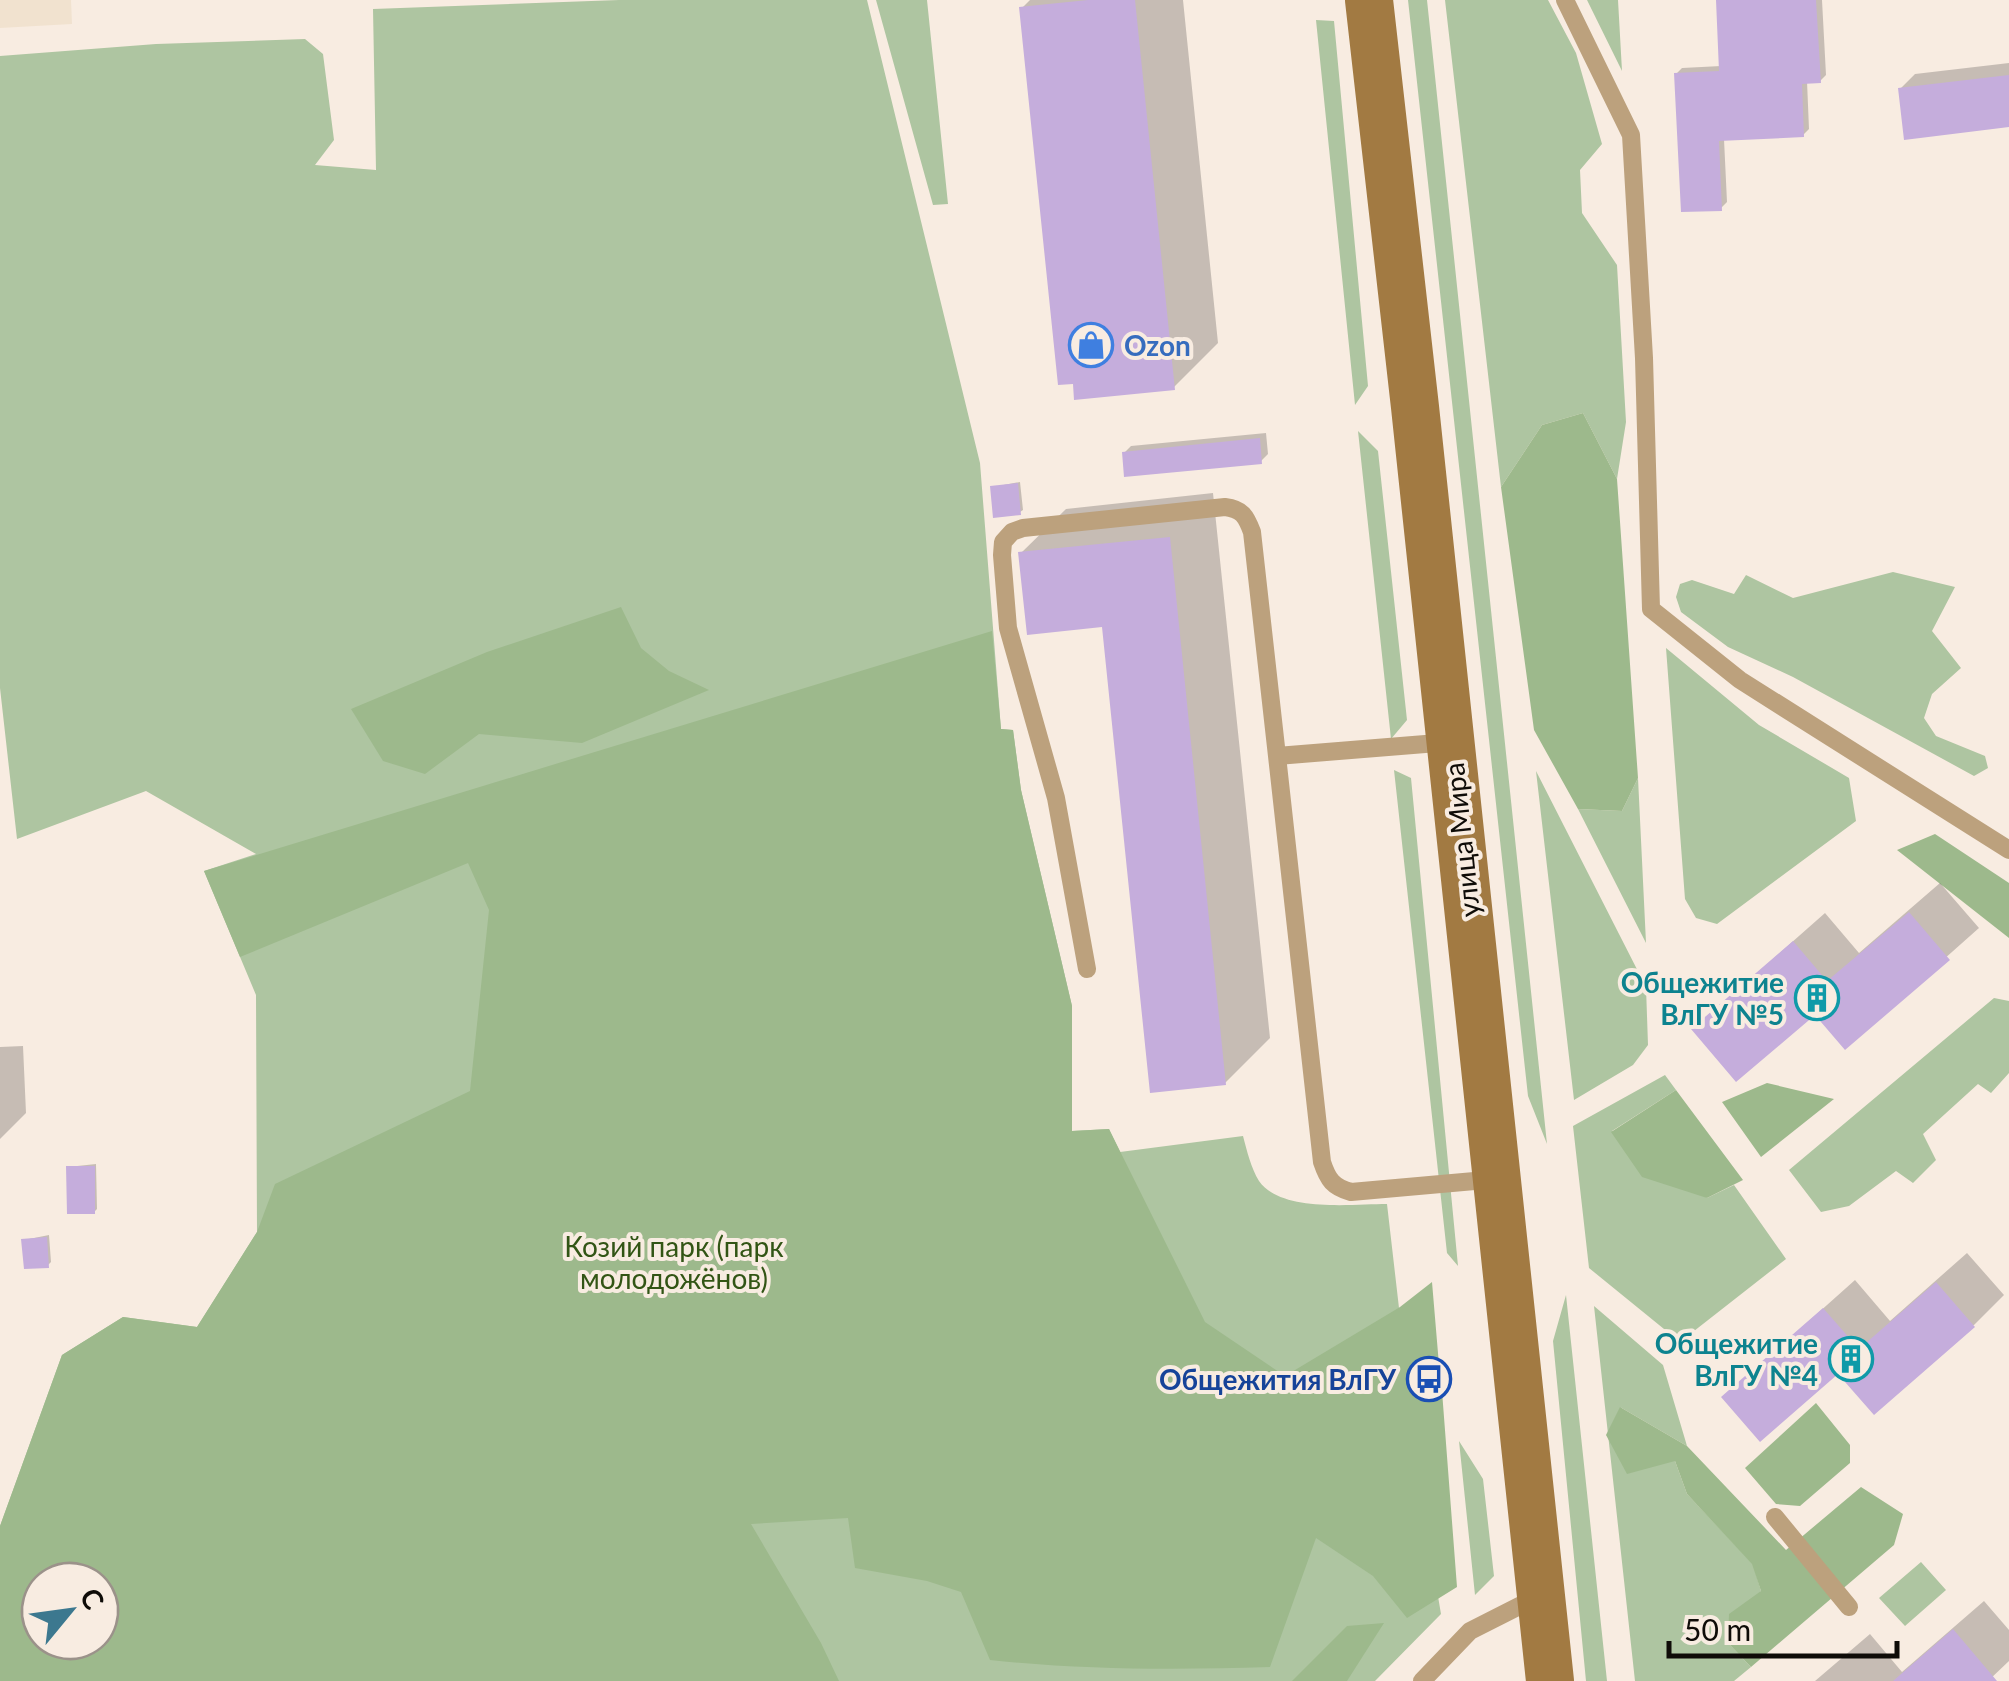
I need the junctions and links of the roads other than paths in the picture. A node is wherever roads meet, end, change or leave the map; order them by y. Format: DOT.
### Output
graph roads {
  1 [pos="1369,0"];
  2 [pos="1565,0"];
  3 [pos="1451,742"];
  4 [pos="1277,756"];
  5 [pos="2009,850"];
  6 [pos="1088,970"];
  7 [pos="1497,1179"];
  8 [pos="1776,1518"];
  9 [pos="1541,1595"];
  10 [pos="1850,1607"];
  11 [pos="1422,1681"];
  12 [pos="1550,1681"];
  1 -- 3 [label="main road, улица Мира"];
  2 -- 5 [label="lane"];
  3 -- 4 [label="lane"];
  3 -- 7 [label="main road, улица Мира"];
  4 -- 6 [label="lane"];
  4 -- 7 [label="lane"];
  7 -- 9 [label="main road, улица Мира"];
  8 -- 10 [label="lane"];
  9 -- 11 [label="lane"];
  9 -- 12 [label="main road, улица Мира"];
}
